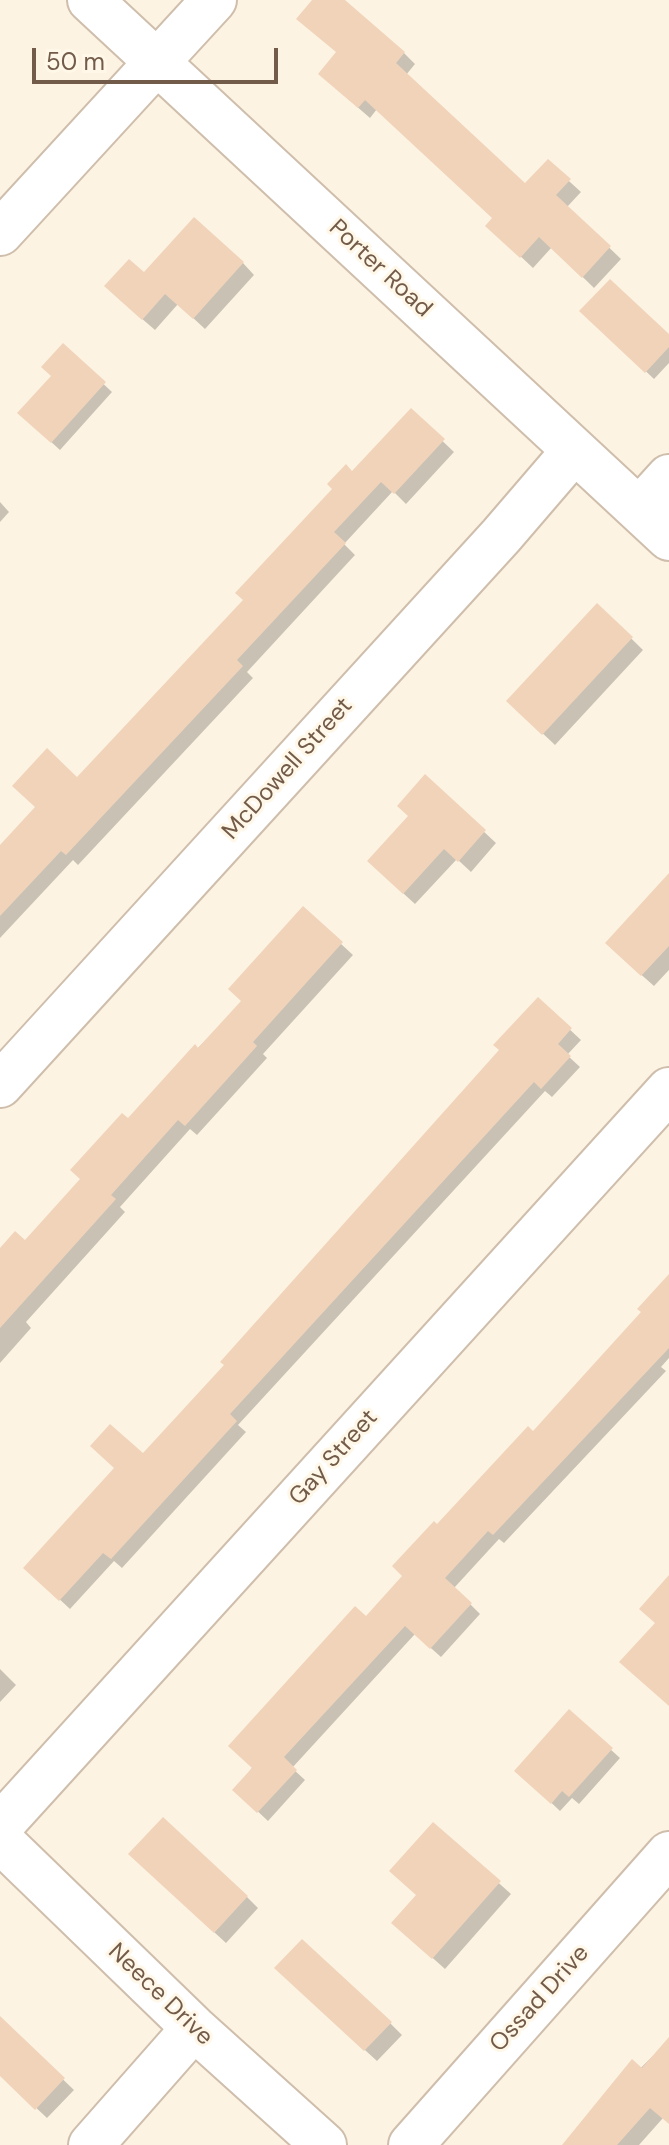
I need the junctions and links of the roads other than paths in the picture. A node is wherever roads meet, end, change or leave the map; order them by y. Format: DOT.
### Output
graph roads {
  1 [pos="90,0"];
  2 [pos="214,0"];
  3 [pos="158,62"];
  4 [pos="0,233"];
  5 [pos="574,451"];
  6 [pos="669,477"];
  7 [pos="654,524"];
  8 [pos="0,1085"];
  9 [pos="669,1090"];
  10 [pos="0,1826"];
  11 [pos="0,1840"];
  12 [pos="669,1854"];
  13 [pos="194,2028"];
  14 [pos="91,2145"];
  15 [pos="324,2145"];
  16 [pos="411,2145"];
  1 -- 3 [label="street, Porter Road"];
  2 -- 3 [label="street"];
  3 -- 4 [label="street"];
  3 -- 5 [label="street, Porter Road"];
  5 -- 7 [label="street, Porter Road"];
  5 -- 8 [label="street, McDowell Street"];
  6 -- 7 [label="street"];
  9 -- 10 [label="street, Gay Street"];
  11 -- 13 [label="street, Neece Drive"];
  12 -- 16 [label="street, Ossad Drive"];
  13 -- 14 [label="street"];
  13 -- 15 [label="street, Neece Drive"];
}
